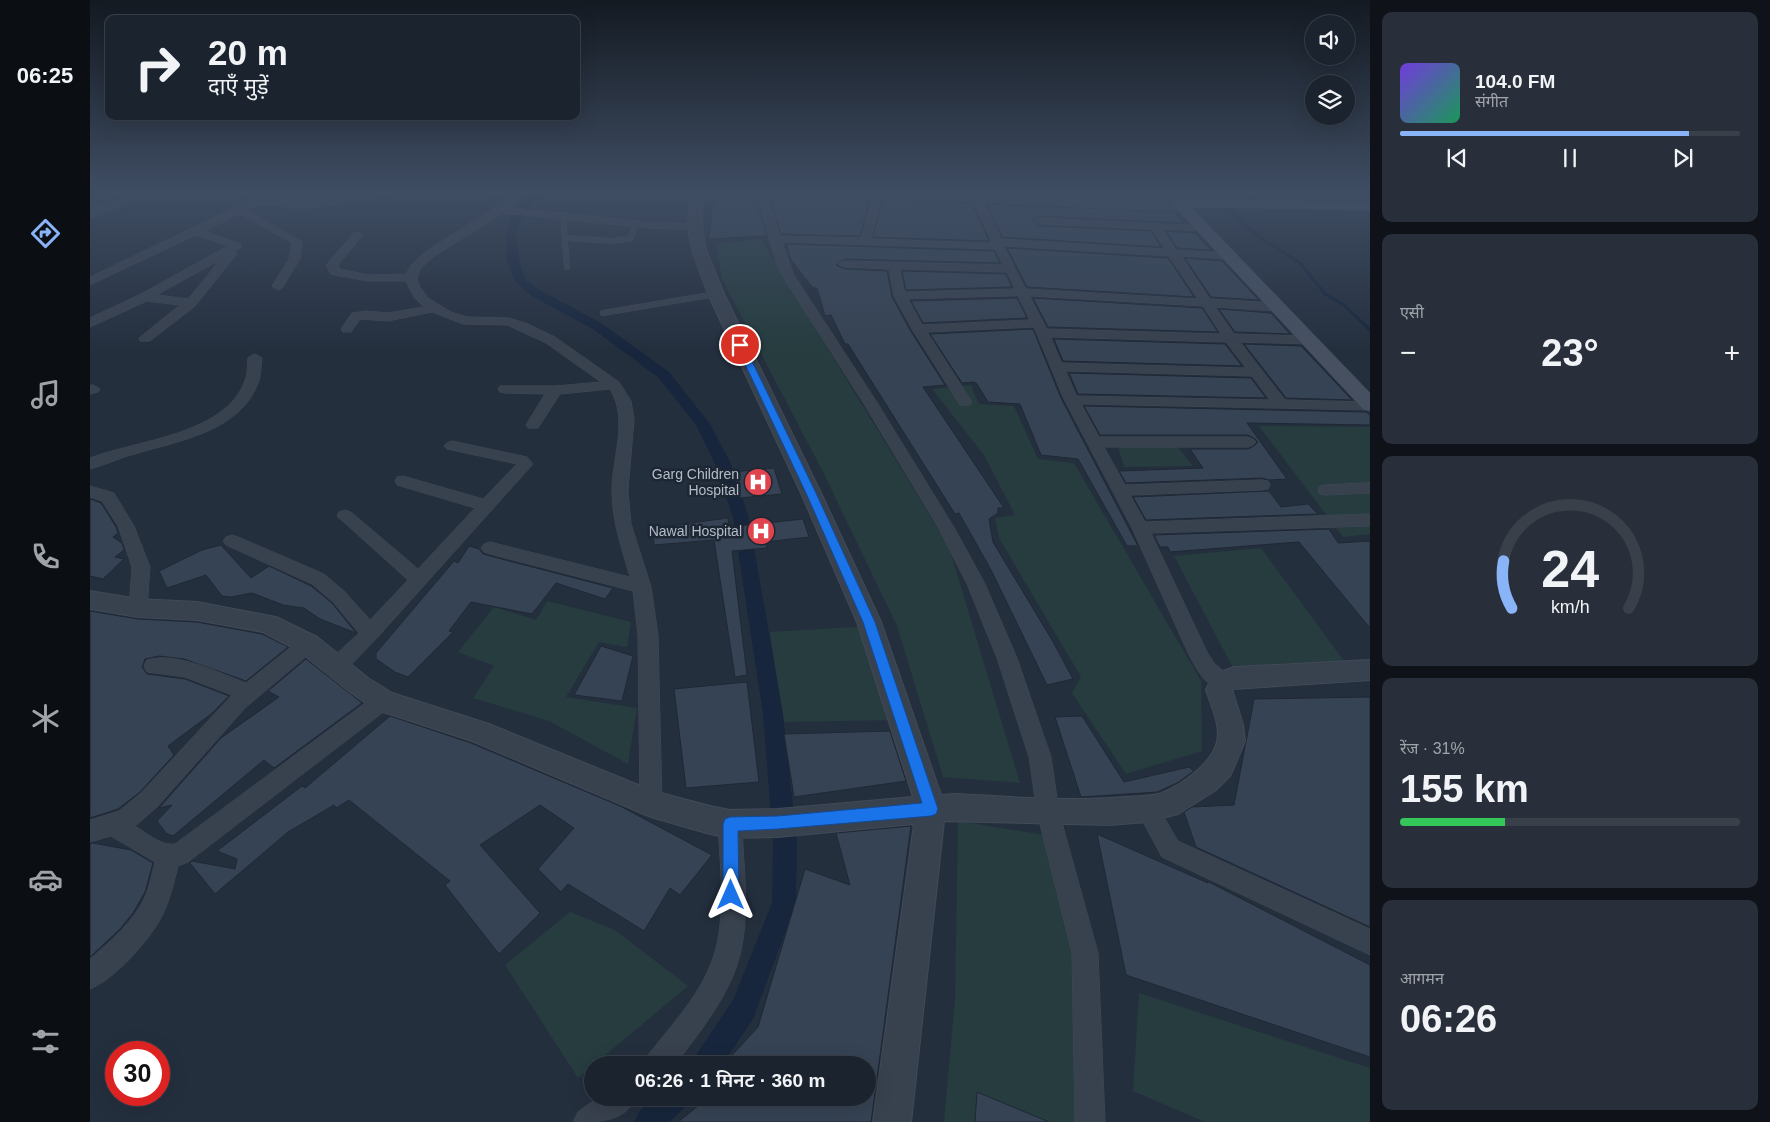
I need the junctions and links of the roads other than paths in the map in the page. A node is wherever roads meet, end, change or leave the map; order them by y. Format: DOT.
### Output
graph roads {
  1 [pos="168,244"];
  2 [pos="233,244"];
  3 [pos="298,244"];
  4 [pos="350,244"];
  5 [pos="446,244"];
  6 [pos="566,244"];
  7 [pos="698,244"];
  8 [pos="777,244"];
  9 [pos="998,244"];
  10 [pos="1005,244"];
  11 [pos="1166,244"];
  12 [pos="1217,244"];
  13 [pos="238,246"];
  14 [pos="1171,253"];
  15 [pos="1228,256"];
  16 [pos="844,264"];
  17 [pos="894,266"];
  18 [pos="568,267"];
  19 [pos="1011,269"];
  20 [pos="411,277"];
  21 [pos="90,281"];
  22 [pos="278,286"];
  23 [pos="1023,292"];
  24 [pos="716,294"];
  25 [pos="144,296"];
  26 [pos="900,296"];
  27 [pos="1206,302"];
  28 [pos="191,303"];
  29 [pos="1276,307"];
  30 [pos="436,308"];
  31 [pos="603,313"];
  32 [pos="90,323"];
  33 [pos="1041,328"];
  34 [pos="347,329"];
  35 [pos="918,329"];
  36 [pos="145,338"];
  37 [pos="1230,338"];
  38 [pos="1308,340"];
  39 [pos="255,358"];
  40 [pos="1057,367"];
  41 [pos="1256,372"];
  42 [pos="614,386"];
  43 [pos="505,389"];
  44 [pos="554,390"];
  45 [pos="1072,400"];
  46 [pos="965,402"];
  47 [pos="1280,406"];
  48 [pos="1370,406"];
  49 [pos="532,425"];
  50 [pos="1095,442"];
  51 [pos="1248,442"];
  52 [pos="452,446"];
  53 [pos="90,464"];
  54 [pos="403,481"];
  55 [pos="1262,485"];
  56 [pos="1370,488"];
  57 [pos="1120,490"];
  58 [pos="1326,490"];
  59 [pos="90,491"];
  60 [pos="487,506"];
  61 [pos="345,516"];
  62 [pos="1370,520"];
  63 [pos="1140,528"];
  64 [pos="232,541"];
  65 [pos="490,548"];
  66 [pos="418,580"];
  67 [pos="642,587"];
  68 [pos="90,600"];
  69 [pos="138,608"];
  70 [pos="370,633"];
  71 [pos="308,644"];
  72 [pos="154,666"];
  73 [pos="336,667"];
  74 [pos="1370,670"];
  75 [pos="1222,682"];
  76 [pos="249,693"];
  77 [pos="383,701"];
  78 [pos="651,804"];
  79 [pos="931,809"];
  80 [pos="1147,809"];
  81 [pos="1048,812"];
  82 [pos="730,824"];
  83 [pos="113,825"];
  84 [pos="90,831"];
  85 [pos="168,856"];
  86 [pos="1370,942"];
  87 [pos="90,976"];
  88 [pos="664,1056"];
  89 [pos="611,1106"];
  90 [pos="588,1122"];
  91 [pos="892,1122"];
  92 [pos="1090,1122"];
  1 -- 21 [label="street"];
  2 -- 13 [label="street"];
  3 -- 22 [label="street"];
  4 -- 20 [label="street"];
  5 -- 20 [label="street"];
  6 -- 18 [label="lane"];
  7 -- 24 [label="street"];
  8 -- 81 [label="street"];
  9 -- 19 [label="street"];
  10 -- 14 [label="street"];
  11 -- 14 [label="street"];
  12 -- 15 [label="main road"];
  13 -- 25 [label="street"];
  13 -- 28 [label="street"];
  14 -- 15 [label="street"];
  14 -- 27 [label="street"];
  15 -- 29 [label="main road"];
  16 -- 17 [label="street"];
  17 -- 19 [label="street"];
  17 -- 26 [label="street"];
  19 -- 23 [label="street"];
  20 -- 30 [label="street"];
  23 -- 26 [label="street"];
  23 -- 27 [label="street"];
  23 -- 33 [label="street"];
  24 -- 31 [label="lane"];
  24 -- 79 [label="street"];
  25 -- 28 [label="street"];
  25 -- 32 [label="street"];
  26 -- 35 [label="street"];
  27 -- 29 [label="street"];
  27 -- 37 [label="street"];
  28 -- 36 [label="street"];
  29 -- 38 [label="main road"];
  30 -- 34 [label="street"];
  30 -- 42 [label="street"];
  33 -- 35 [label="street"];
  33 -- 37 [label="street"];
  33 -- 40 [label="street"];
  35 -- 46 [label="street"];
  37 -- 38 [label="street"];
  37 -- 41 [label="street"];
  38 -- 48 [label="main road"];
  39 -- 53 [label="street"];
  40 -- 41 [label="street"];
  40 -- 45 [label="street"];
  41 -- 47 [label="street"];
  42 -- 44 [label="street"];
  42 -- 67 [label="street"];
  43 -- 44 [label="street"];
  44 -- 49 [label="street"];
  45 -- 47 [label="street"];
  45 -- 50 [label="street"];
  47 -- 48 [label="street"];
  50 -- 51 [label="street"];
  50 -- 57 [label="street"];
  52 -- 60 [label="street"];
  54 -- 60 [label="street"];
  55 -- 57 [label="street"];
  56 -- 58 [label="street"];
  57 -- 63 [label="street"];
  59 -- 69 [label="street"];
  60 -- 66 [label="street"];
  61 -- 66 [label="street"];
  62 -- 63 [label="street"];
  63 -- 75 [label="street"];
  64 -- 70 [label="street"];
  65 -- 67 [label="street"];
  66 -- 70 [label="street"];
  67 -- 78 [label="street"];
  68 -- 69 [label="street"];
  69 -- 71 [label="street"];
  70 -- 73 [label="street"];
  71 -- 73 [label="street"];
  71 -- 76 [label="street"];
  72 -- 76 [label="street"];
  73 -- 77 [label="street"];
  74 -- 75 [label="street"];
  75 -- 80 [label="street"];
  76 -- 83 [label="street"];
  77 -- 78 [label="street"];
  77 -- 85 [label="street"];
  78 -- 82 [label="street"];
  79 -- 81 [label="street"];
  79 -- 82 [label="street"];
  79 -- 91 [label="street"];
  80 -- 81 [label="street"];
  80 -- 86 [label="street"];
  81 -- 92 [label="street"];
  82 -- 88 [label="street"];
  83 -- 84 [label="street"];
  83 -- 85 [label="street"];
  85 -- 87 [label="street"];
  89 -- 90 [label="street"];
}
